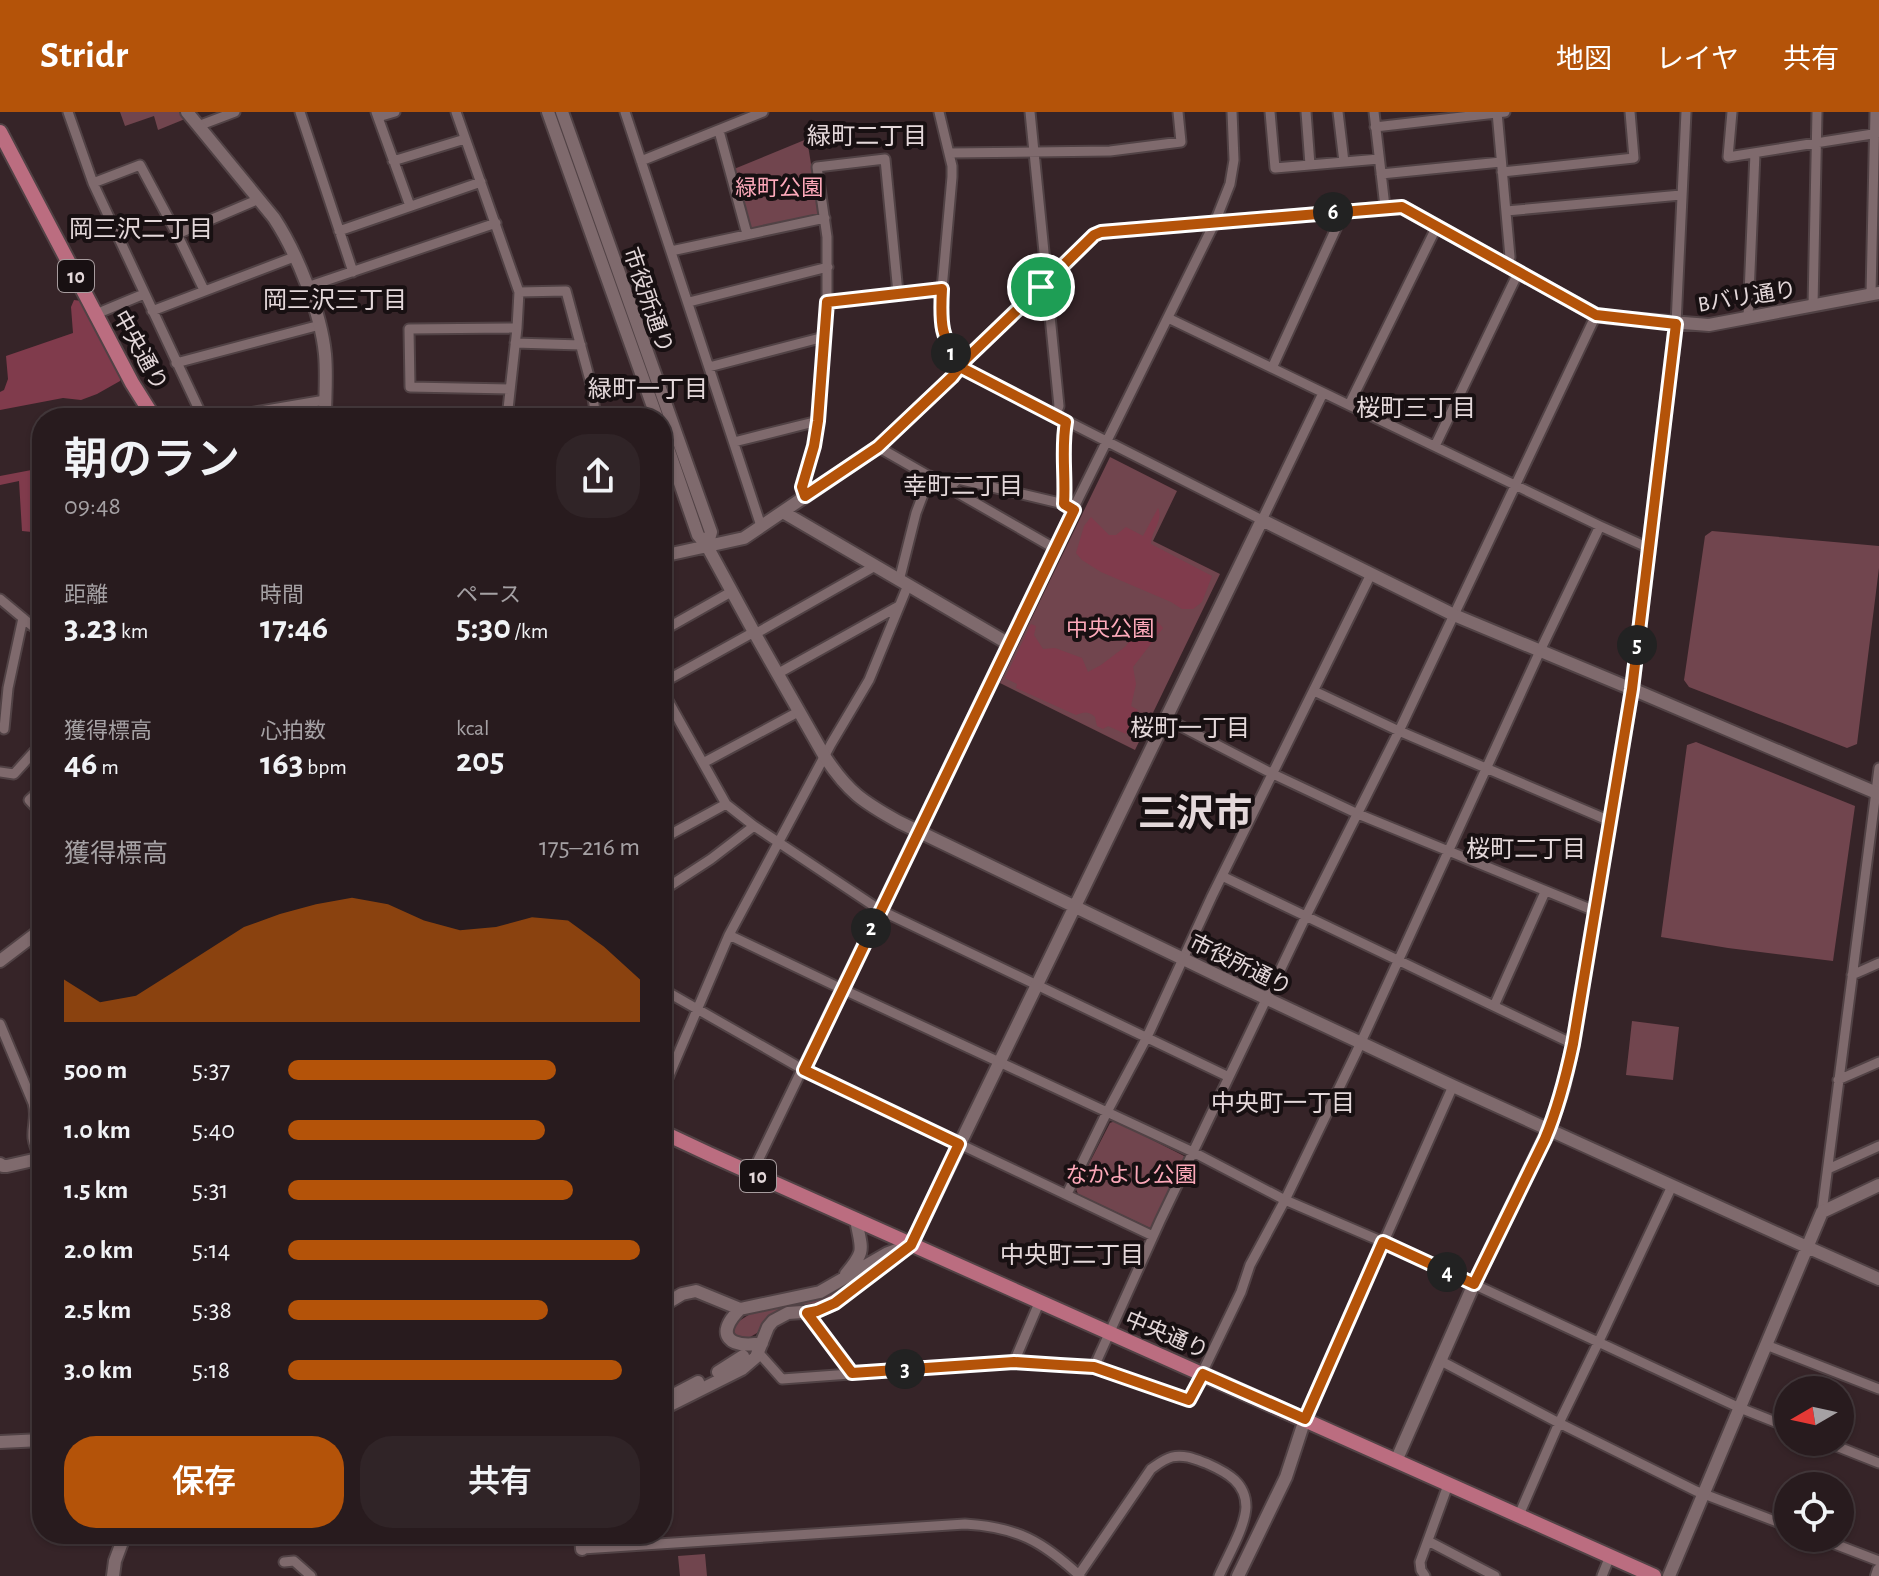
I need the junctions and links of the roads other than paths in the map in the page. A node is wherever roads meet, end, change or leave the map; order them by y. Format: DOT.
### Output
graph roads {
  1 [pos="68,112"];
  2 [pos="187,112"];
  3 [pos="235,112"];
  4 [pos="300,112"];
  5 [pos="395,112"];
  6 [pos="456,112"];
  7 [pos="548,112"];
  8 [pos="562,112"];
  9 [pos="625,112"];
  10 [pos="763,112"];
  11 [pos="939,112"];
  12 [pos="1030,112"];
  13 [pos="1178,112"];
  14 [pos="1232,112"];
  15 [pos="1270,112"];
  16 [pos="1306,112"];
  17 [pos="1338,112"];
  18 [pos="1374,112"];
  19 [pos="1497,112"];
  20 [pos="1505,112"];
  21 [pos="1630,112"];
  22 [pos="1686,112"];
  23 [pos="1732,112"];
  24 [pos="1817,112"];
  25 [pos="1875,112"];
  26 [pos="377,115"];
  27 [pos="198,126"];
  28 [pos="1375,127"];
  29 [pos="719,131"];
  30 [pos="0,132"];
  31 [pos="1877,133"];
  32 [pos="465,139"];
  33 [pos="1817,144"];
  34 [pos="1033,152"];
  35 [pos="949,153"];
  36 [pos="1755,153"];
  37 [pos="1379,159"];
  38 [pos="393,161"];
  39 [pos="641,161"];
  40 [pos="1344,162"];
  41 [pos="1310,165"];
  42 [pos="1502,167"];
  43 [pos="1381,174"];
  44 [pos="481,182"];
  45 [pos="93,183"];
  46 [pos="1681,195"];
  47 [pos="259,199"];
  48 [pos="410,206"];
  49 [pos="1385,207"];
  50 [pos="1344,211"];
  51 [pos="1506,211"];
  52 [pos="825,218"];
  53 [pos="1215,222"];
  54 [pos="496,223"];
  55 [pos="1437,226"];
  56 [pos="339,231"];
  57 [pos="177,234"];
  58 [pos="747,234"];
  59 [pos="671,251"];
  60 [pos="294,257"];
  61 [pos="828,267"];
  62 [pos="1513,268"];
  63 [pos="353,272"];
  64 [pos="1047,282"];
  65 [pos="307,287"];
  66 [pos="942,289"];
  67 [pos="204,290"];
  68 [pos="519,292"];
  69 [pos="1036,292"];
  70 [pos="898,293"];
  71 [pos="144,294"];
  72 [pos="1875,294"];
  73 [pos="689,302"];
  74 [pos="827,302"];
  75 [pos="1813,306"];
  76 [pos="152,311"];
  77 [pos="96,314"];
  78 [pos="1596,315"];
  79 [pos="1168,318"];
  80 [pos="1748,318"];
  81 [pos="1676,324"];
  82 [pos="320,325"];
  83 [pos="517,328"];
  84 [pos="824,337"];
  85 [pos="515,343"];
  86 [pos="581,345"];
  87 [pos="176,363"];
  88 [pos="709,367"];
  89 [pos="960,367"];
  90 [pos="1272,368"];
  91 [pos="510,389"];
  92 [pos="1323,393"];
  93 [pos="325,400"];
  94 [pos="1349,405"];
  95 [pos="148,408"];
  96 [pos="198,408"];
  97 [pos="278,408"];
  98 [pos="325,408"];
  99 [pos="508,408"];
  100 [pos="595,408"];
  101 [pos="653,408"];
  102 [pos="667,408"];
  103 [pos="1055,416"];
  104 [pos="818,421"];
  105 [pos="672,422"];
  106 [pos="1066,422"];
  107 [pos="734,442"];
  108 [pos="1108,443"];
  109 [pos="1435,446"];
  110 [pos="878,447"];
  111 [pos="672,460"];
  112 [pos="930,476"];
  113 [pos="1515,484"];
  114 [pos="949,488"];
  115 [pos="805,496"];
  116 [pos="1064,504"];
  117 [pos="1074,510"];
  118 [pos="783,512"];
  119 [pos="1262,520"];
  120 [pos="761,526"];
  121 [pos="1600,526"];
  122 [pos="707,546"];
  123 [pos="1054,548"];
  124 [pos="1649,548"];
  125 [pos="672,554"];
  126 [pos="875,566"];
  127 [pos="1371,574"];
  128 [pos="904,583"];
  129 [pos="731,592"];
  130 [pos="0,599"];
  131 [pos="899,606"];
  132 [pos="1454,615"];
  133 [pos="23,618"];
  134 [pos="672,625"];
  135 [pos="32,626"];
  136 [pos="754,633"];
  137 [pos="1009,644"];
  138 [pos="1540,651"];
  139 [pos="777,674"];
  140 [pos="672,678"];
  141 [pos="1632,689"];
  142 [pos="1314,691"];
  143 [pos="672,708"];
  144 [pos="798,712"];
  145 [pos="1167,719"];
  146 [pos="4,729"];
  147 [pos="1399,731"];
  148 [pos="32,754"];
  149 [pos="825,757"];
  150 [pos="703,763"];
  151 [pos="1485,768"];
  152 [pos="1879,768"];
  153 [pos="0,772"];
  154 [pos="1273,774"];
  155 [pos="1877,794"];
  156 [pos="726,804"];
  157 [pos="1358,814"];
  158 [pos="1610,821"];
  159 [pos="754,826"];
  160 [pos="919,830"];
  161 [pos="672,834"];
  162 [pos="779,842"];
  163 [pos="1447,851"];
  164 [pos="1222,876"];
  165 [pos="672,884"];
  166 [pos="1545,892"];
  167 [pos="1076,905"];
  168 [pos="880,910"];
  169 [pos="1595,911"];
  170 [pos="1306,916"];
  171 [pos="729,935"];
  172 [pos="32,940"];
  173 [pos="1183,958"];
  174 [pos="1397,960"];
  175 [pos="0,961"];
  176 [pos="1879,963"];
  177 [pos="1852,975"];
  178 [pos="1037,984"];
  179 [pos="842,989"];
  180 [pos="672,994"];
  181 [pos="1268,999"];
  182 [pos="1494,1006"];
  183 [pos="698,1008"];
  184 [pos="0,1024"];
  185 [pos="1147,1037"];
  186 [pos="1361,1042"];
  187 [pos="1573,1044"];
  188 [pos="999,1062"];
  189 [pos="1879,1062"];
  190 [pos="672,1069"];
  191 [pos="804,1070"];
  192 [pos="1229,1077"];
  193 [pos="1838,1080"];
  194 [pos="1453,1086"];
  195 [pos="32,1101"];
  196 [pos="1107,1112"];
  197 [pos="1549,1129"];
  198 [pos="672,1137"];
  199 [pos="959,1144"];
  200 [pos="1879,1146"];
  201 [pos="1193,1152"];
  202 [pos="32,1160"];
  203 [pos="0,1164"];
  204 [pos="1828,1169"];
  205 [pos="752,1173"];
  206 [pos="1879,1185"];
  207 [pos="1672,1186"];
  208 [pos="1067,1194"];
  209 [pos="1285,1200"];
  210 [pos="1822,1212"];
  211 [pos="856,1219"];
  212 [pos="1153,1236"];
  213 [pos="1383,1242"];
  214 [pos="911,1245"];
  215 [pos="1807,1247"];
  216 [pos="1879,1279"];
  217 [pos="838,1282"];
  218 [pos="1474,1284"];
  219 [pos="672,1300"];
  220 [pos="1039,1303"];
  221 [pos="740,1309"];
  222 [pos="807,1313"];
  223 [pos="1109,1333"];
  224 [pos="1599,1341"];
  225 [pos="1766,1345"];
  226 [pos="760,1348"];
  227 [pos="743,1356"];
  228 [pos="1441,1361"];
  229 [pos="1014,1362"];
  230 [pos="1094,1367"];
  231 [pos="852,1373"];
  232 [pos="1203,1374"];
  233 [pos="1879,1389"];
  234 [pos="672,1396"];
  235 [pos="672,1404"];
  236 [pos="1740,1408"];
  237 [pos="1305,1419"];
  238 [pos="1774,1421"];
  239 [pos="1559,1423"];
  240 [pos="32,1440"];
  241 [pos="0,1442"];
  242 [pos="1854,1453"];
  243 [pos="1396,1461"];
  244 [pos="1879,1463"];
  245 [pos="1448,1485"];
  246 [pos="1702,1494"];
  247 [pos="1519,1515"];
  248 [pos="1774,1521"];
  249 [pos="1428,1541"];
  250 [pos="121,1544"];
  251 [pos="582,1544"];
  252 [pos="664,1544"];
  253 [pos="672,1544"];
  254 [pos="582,1549"];
  255 [pos="1854,1551"];
  256 [pos="1610,1556"];
  257 [pos="1879,1561"];
  258 [pos="284,1562"];
  259 [pos="1879,1570"];
  260 [pos="113,1576"];
  261 [pos="311,1576"];
  262 [pos="1079,1576"];
  263 [pos="1219,1576"];
  264 [pos="1238,1576"];
  265 [pos="1425,1576"];
  266 [pos="1495,1576"];
  267 [pos="1602,1576"];
  268 [pos="1654,1576"];
  269 [pos="1669,1576"];
  270 [pos="1877,1576"];
  1 -- 45 [label="street"];
  2 -- 27 [label="street"];
  3 -- 27 [label="street"];
  4 -- 56 [label="street"];
  5 -- 26 [label="street"];
  6 -- 32 [label="street"];
  7 -- 101 [label="street, 市役所通り"];
  8 -- 102 [label="street, 市役所通り"];
  9 -- 39 [label="street"];
  10 -- 29 [label="street"];
  11 -- 35 [label="street"];
  12 -- 34 [label="street"];
  13 -- 34 [label="street"];
  14 -- 53 [label="street"];
  15 -- 41 [label="street"];
  16 -- 41 [label="street"];
  17 -- 40 [label="street"];
  18 -- 28 [label="street"];
  19 -- 20 [label="street"];
  19 -- 28 [label="street"];
  19 -- 42 [label="street"];
  21 -- 42 [label="street"];
  22 -- 46 [label="street"];
  23 -- 36 [label="street"];
  24 -- 33 [label="street"];
  25 -- 31 [label="street"];
  26 -- 38 [label="street"];
  27 -- 47 [label="street"];
  28 -- 37 [label="street"];
  29 -- 39 [label="street"];
  29 -- 58 [label="street"];
  30 -- 77 [label="main road, 中央通り / 10"];
  31 -- 33 [label="street"];
  31 -- 72 [label="street"];
  32 -- 38 [label="street"];
  32 -- 44 [label="street"];
  33 -- 36 [label="street"];
  33 -- 75 [label="street"];
  34 -- 35 [label="street"];
  34 -- 64 [label="street"];
  35 -- 66 [label="street"];
  36 -- 80 [label="street"];
  37 -- 40 [label="street"];
  37 -- 43 [label="street"];
  38 -- 48 [label="street"];
  39 -- 59 [label="street"];
  40 -- 41 [label="street"];
  42 -- 43 [label="street"];
  42 -- 51 [label="street"];
  43 -- 49 [label="street"];
  44 -- 48 [label="street"];
  44 -- 54 [label="street"];
  45 -- 57 [label="street"];
  45 -- 71 [label="street"];
  46 -- 51 [label="street"];
  46 -- 81 [label="street"];
  47 -- 57 [label="street"];
  47 -- 60 [label="street"];
  48 -- 56 [label="street"];
  49 -- 50 [label="street, Bバリ通り"];
  49 -- 55 [label="street, Bバリ通り"];
  50 -- 53 [label="street, Bバリ通り"];
  50 -- 90 [label="street"];
  51 -- 62 [label="street"];
  52 -- 58 [label="street"];
  52 -- 61 [label="street"];
  52 -- 70 [label="street"];
  53 -- 64 [label="street, Bバリ通り"];
  53 -- 79 [label="street"];
  54 -- 63 [label="street"];
  54 -- 68 [label="street"];
  55 -- 62 [label="street, Bバリ通り"];
  55 -- 94 [label="street"];
  56 -- 63 [label="street"];
  57 -- 67 [label="street"];
  58 -- 59 [label="street"];
  59 -- 73 [label="street"];
  60 -- 65 [label="street"];
  60 -- 67 [label="street"];
  61 -- 73 [label="street"];
  61 -- 74 [label="street"];
  62 -- 78 [label="street, Bバリ通り"];
  62 -- 109 [label="street"];
  63 -- 65 [label="street"];
  64 -- 69 [label="street, Bバリ通り"];
  65 -- 82 [label="street"];
  66 -- 70 [label="street"];
  66 -- 89 [label="street"];
  67 -- 76 [label="street"];
  68 -- 83 [label="street"];
  68 -- 86 [label="street"];
  69 -- 89 [label="street, Bバリ通り"];
  69 -- 103 [label="street"];
  70 -- 74 [label="street"];
  71 -- 76 [label="street"];
  71 -- 77 [label="street"];
  72 -- 75 [label="street, Bバリ通り"];
  73 -- 88 [label="street"];
  74 -- 84 [label="street"];
  75 -- 80 [label="street, Bバリ通り"];
  76 -- 87 [label="street"];
  77 -- 95 [label="main road, 中央通り / 10"];
  78 -- 81 [label="street, Bバリ通り"];
  78 -- 113 [label="street"];
  79 -- 90 [label="street"];
  79 -- 108 [label="street"];
  80 -- 81 [label="street, Bバリ通り"];
  81 -- 124 [label="street"];
  82 -- 87 [label="street"];
  82 -- 93 [label="street"];
  83 -- 85 [label="street"];
  83 -- 91 [label="street"];
  84 -- 88 [label="street"];
  84 -- 104 [label="street"];
  85 -- 86 [label="street"];
  85 -- 91 [label="street"];
  86 -- 100 [label="street"];
  87 -- 96 [label="street"];
  88 -- 107 [label="street"];
  89 -- 103 [label="street"];
  89 -- 110 [label="street, Bバリ通り"];
  90 -- 92 [label="street"];
  91 -- 99 [label="street"];
  92 -- 94 [label="street"];
  92 -- 119 [label="street"];
  93 -- 97 [label="street"];
  93 -- 98 [label="street"];
  94 -- 109 [label="street"];
  103 -- 106 [label="street"];
  104 -- 107 [label="street"];
  104 -- 115 [label="street"];
  105 -- 122 [label="street, 市役所通り"];
  106 -- 108 [label="street"];
  106 -- 116 [label="street"];
  107 -- 120 [label="street"];
  108 -- 117 [label="street"];
  108 -- 119 [label="street"];
  109 -- 113 [label="street"];
  110 -- 112 [label="street"];
  110 -- 115 [label="street, Bバリ通り"];
  111 -- 122 [label="street, 市役所通り"];
  112 -- 114 [label="street"];
  112 -- 128 [label="street"];
  113 -- 121 [label="street"];
  113 -- 132 [label="street"];
  114 -- 116 [label="street"];
  114 -- 123 [label="street"];
  115 -- 118 [label="street, Bバリ通り"];
  116 -- 117 [label="street"];
  117 -- 123 [label="street"];
  118 -- 120 [label="street, Bバリ通り"];
  118 -- 126 [label="street"];
  119 -- 127 [label="street"];
  119 -- 145 [label="street"];
  120 -- 122 [label="street, Bバリ通り"];
  121 -- 124 [label="street"];
  121 -- 138 [label="street"];
  122 -- 125 [label="street, Bバリ通り"];
  122 -- 129 [label="street, 市役所通り"];
  123 -- 137 [label="street"];
  124 -- 141 [label="street"];
  126 -- 128 [label="street"];
  126 -- 136 [label="street"];
  127 -- 132 [label="street"];
  127 -- 142 [label="street"];
  128 -- 131 [label="street"];
  128 -- 137 [label="street"];
  129 -- 134 [label="street"];
  129 -- 136 [label="street, 市役所通り"];
  130 -- 133 [label="street"];
  131 -- 139 [label="street"];
  131 -- 149 [label="street"];
  132 -- 138 [label="street"];
  132 -- 147 [label="street"];
  133 -- 135 [label="street"];
  133 -- 146 [label="street"];
  136 -- 139 [label="street, 市役所通り"];
  136 -- 140 [label="street"];
  137 -- 160 [label="street"];
  138 -- 141 [label="street"];
  138 -- 151 [label="street"];
  139 -- 144 [label="street, 市役所通り"];
  141 -- 155 [label="street"];
  141 -- 158 [label="street"];
  142 -- 147 [label="street"];
  142 -- 154 [label="street"];
  143 -- 150 [label="street"];
  144 -- 149 [label="street, 市役所通り"];
  144 -- 150 [label="street"];
  145 -- 154 [label="street"];
  145 -- 167 [label="street"];
  147 -- 151 [label="street"];
  147 -- 157 [label="street"];
  148 -- 153 [label="street"];
  149 -- 160 [label="street, 市役所通り"];
  149 -- 162 [label="street"];
  150 -- 156 [label="street"];
  151 -- 158 [label="street"];
  151 -- 163 [label="street"];
  152 -- 155 [label="street"];
  154 -- 157 [label="street"];
  154 -- 164 [label="street"];
  155 -- 177 [label="street"];
  156 -- 159 [label="street"];
  156 -- 161 [label="street"];
  157 -- 163 [label="street"];
  157 -- 170 [label="street"];
  158 -- 169 [label="street"];
  159 -- 162 [label="street"];
  159 -- 165 [label="street"];
  160 -- 167 [label="street, 市役所通り"];
  160 -- 168 [label="street"];
  162 -- 168 [label="street"];
  162 -- 171 [label="street"];
  163 -- 166 [label="street"];
  163 -- 174 [label="street"];
  164 -- 170 [label="street"];
  164 -- 173 [label="street"];
  166 -- 169 [label="street"];
  166 -- 182 [label="street"];
  167 -- 173 [label="street, 市役所通り"];
  167 -- 178 [label="street"];
  168 -- 178 [label="street"];
  168 -- 179 [label="street"];
  169 -- 187 [label="street"];
  170 -- 174 [label="street"];
  170 -- 181 [label="street"];
  171 -- 179 [label="street"];
  171 -- 183 [label="street"];
  172 -- 175 [label="street"];
  173 -- 181 [label="street, 市役所通り"];
  173 -- 185 [label="street"];
  174 -- 182 [label="street"];
  174 -- 186 [label="street"];
  176 -- 177 [label="street"];
  177 -- 193 [label="street"];
  178 -- 185 [label="street"];
  178 -- 188 [label="street"];
  179 -- 188 [label="street"];
  179 -- 191 [label="street"];
  180 -- 183 [label="street"];
  181 -- 186 [label="street, 市役所通り"];
  181 -- 192 [label="street"];
  182 -- 187 [label="street"];
  183 -- 190 [label="street"];
  183 -- 191 [label="street"];
  184 -- 195 [label="street"];
  185 -- 192 [label="street"];
  185 -- 196 [label="street"];
  186 -- 194 [label="street, 市役所通り"];
  186 -- 209 [label="street"];
  187 -- 197 [label="street"];
  188 -- 196 [label="street"];
  188 -- 199 [label="street"];
  189 -- 193 [label="street"];
  191 -- 199 [label="street"];
  191 -- 205 [label="street"];
  192 -- 201 [label="street"];
  193 -- 204 [label="street"];
  194 -- 197 [label="street, 市役所通り"];
  194 -- 213 [label="street"];
  196 -- 201 [label="street"];
  196 -- 208 [label="street"];
  197 -- 207 [label="street, 市役所通り"];
  197 -- 218 [label="street"];
  198 -- 205 [label="main road, 中央通り / 10"];
  199 -- 208 [label="street"];
  199 -- 214 [label="street"];
  200 -- 204 [label="street"];
  201 -- 209 [label="street"];
  201 -- 212 [label="street"];
  202 -- 203 [label="street"];
  204 -- 210 [label="street"];
  205 -- 211 [label="main road, 中央通り / 10"];
  206 -- 210 [label="street"];
  207 -- 215 [label="street, 市役所通り"];
  207 -- 224 [label="street"];
  208 -- 212 [label="street"];
  209 -- 213 [label="street"];
  209 -- 232 [label="street"];
  210 -- 215 [label="street"];
  211 -- 214 [label="main road, 中央通り / 10"];
  211 -- 217 [label="street"];
  212 -- 223 [label="street"];
  213 -- 218 [label="street"];
  213 -- 237 [label="street"];
  214 -- 217 [label="street"];
  214 -- 220 [label="main road, 中央通り / 10"];
  214 -- 222 [label="street"];
  215 -- 216 [label="street, 市役所通り"];
  215 -- 225 [label="street"];
  217 -- 221 [label="street"];
  218 -- 224 [label="street"];
  218 -- 228 [label="street"];
  219 -- 221 [label="street"];
  220 -- 223 [label="main road, 中央通り / 10"];
  220 -- 229 [label="street"];
  221 -- 226 [label="street"];
  222 -- 226 [label="street"];
  222 -- 231 [label="street"];
  223 -- 230 [label="street"];
  223 -- 232 [label="main road, 中央通り / 10"];
  224 -- 236 [label="street"];
  224 -- 239 [label="street"];
  225 -- 233 [label="street"];
  225 -- 236 [label="street"];
  226 -- 231 [label="street"];
  226 -- 235 [label="street"];
  227 -- 234 [label="street"];
  228 -- 239 [label="street"];
  228 -- 243 [label="street"];
  229 -- 230 [label="street"];
  229 -- 231 [label="street"];
  230 -- 232 [label="street"];
  232 -- 237 [label="main road, 中央通り / 10"];
  236 -- 238 [label="street"];
  236 -- 246 [label="street"];
  237 -- 243 [label="main road, 中央通り / 10"];
  237 -- 264 [label="street"];
  239 -- 246 [label="street"];
  239 -- 247 [label="street"];
  240 -- 241 [label="street"];
  242 -- 244 [label="street"];
  243 -- 245 [label="main road, 中央通り / 10"];
  245 -- 247 [label="main road, 中央通り / 10"];
  245 -- 249 [label="street"];
  246 -- 248 [label="street"];
  246 -- 269 [label="street"];
  247 -- 256 [label="main road, 中央通り / 10"];
  249 -- 265 [label="street"];
  249 -- 266 [label="street"];
  250 -- 260 [label="street"];
  251 -- 254 [label="street"];
  252 -- 254 [label="street"];
  253 -- 262 [label="street"];
  255 -- 257 [label="street"];
  256 -- 267 [label="street"];
  256 -- 268 [label="main road, 中央通り / 10"];
  258 -- 261 [label="street"];
  259 -- 270 [label="street"];
  262 -- 263 [label="street"];
}
